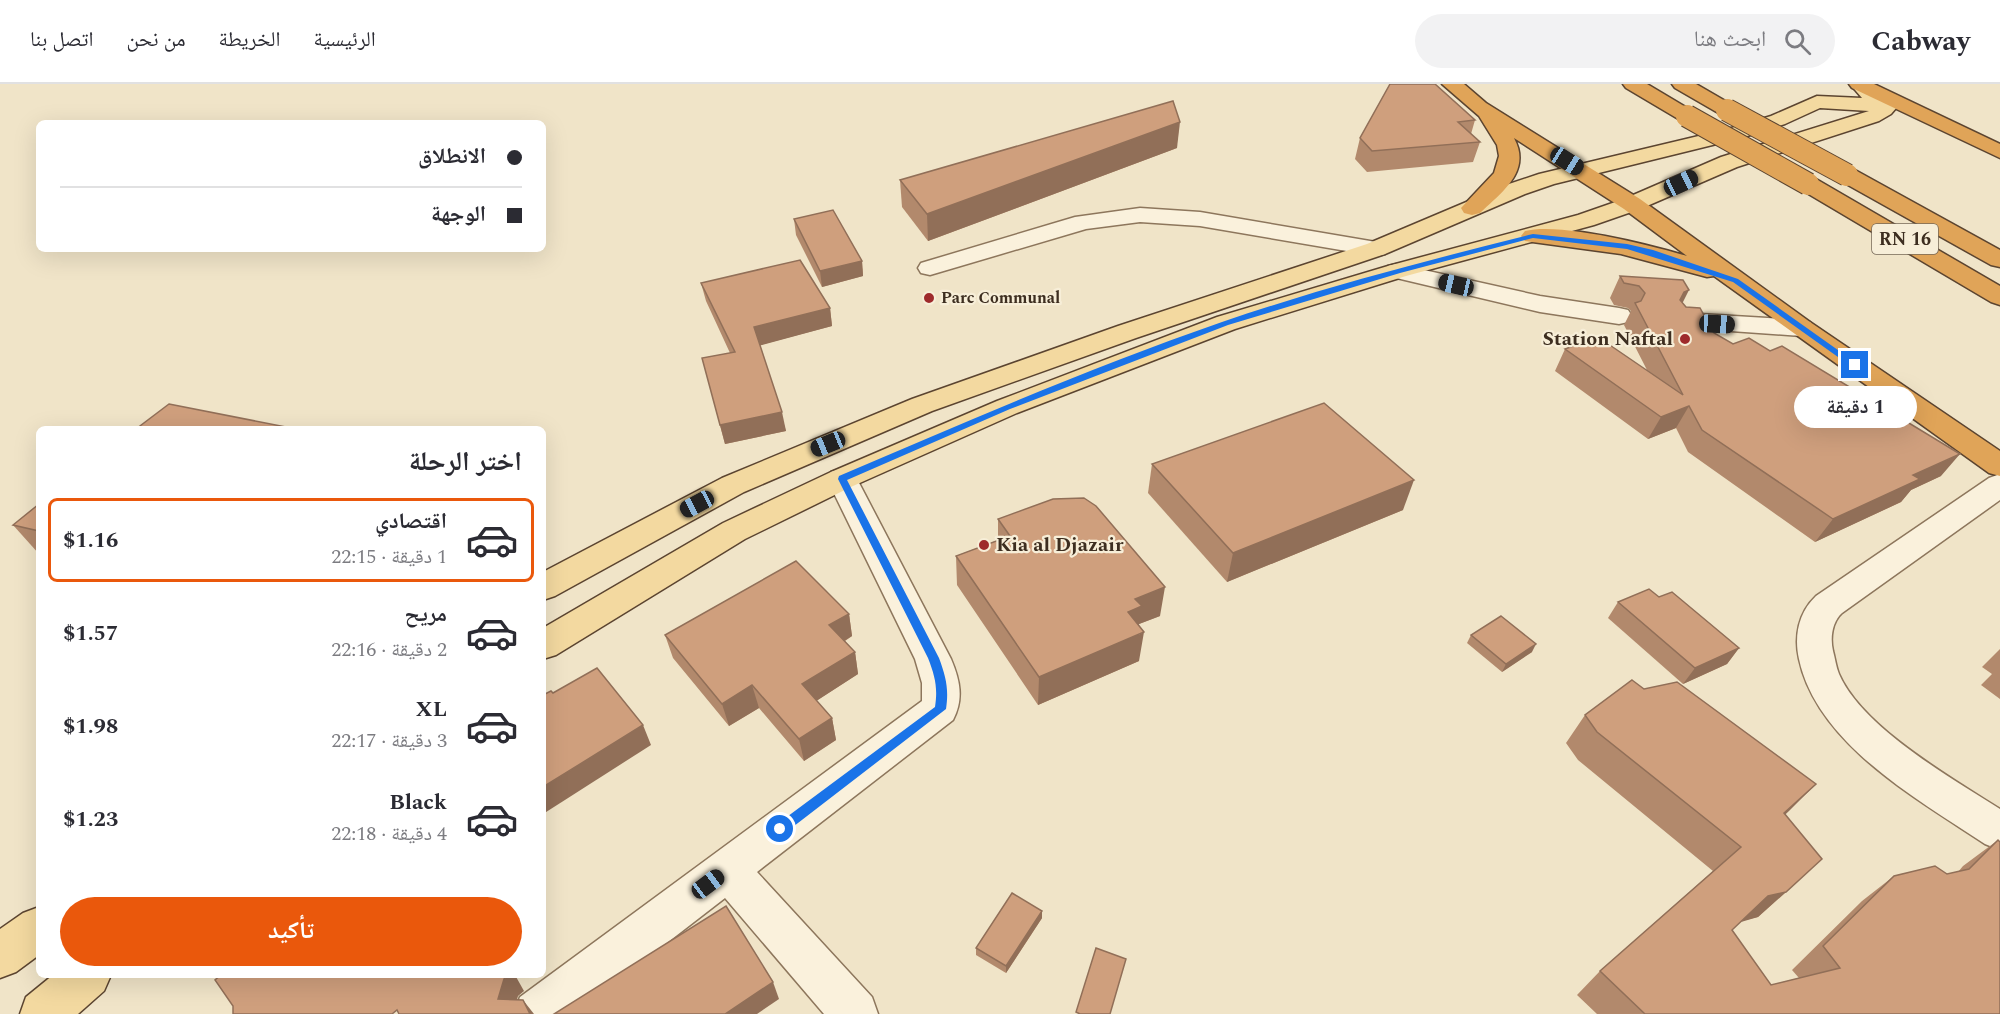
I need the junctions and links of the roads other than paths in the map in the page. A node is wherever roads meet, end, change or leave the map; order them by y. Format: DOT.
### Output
graph roads {
  1 [pos="1452,84"];
  2 [pos="1633,84"];
  3 [pos="1682,84"];
  4 [pos="1860,84"];
  5 [pos="1882,106"];
  6 [pos="1479,107"];
  7 [pos="1915,111"];
  8 [pos="2000,152"];
  9 [pos="1583,171"];
  10 [pos="1632,204"];
  11 [pos="1472,208"];
  12 [pos="1533,236"];
  13 [pos="1376,249"];
  14 [pos="2000,260"];
  15 [pos="930,268"];
  16 [pos="1397,271"];
  17 [pos="1736,280"];
  18 [pos="2000,297"];
  19 [pos="1619,315"];
  20 [pos="1683,321"];
  21 [pos="1801,328"];
  22 [pos="2000,466"];
  23 [pos="842,479"];
  24 [pos="2000,485"];
  25 [pos="546,585"];
  26 [pos="546,643"];
  27 [pos="2000,831"];
  28 [pos="727,869"];
  29 [pos="36,930"];
  30 [pos="36,930"];
  31 [pos="0,951"];
  32 [pos="0,956"];
  33 [pos="85,978"];
  34 [pos="43,1014"];
  35 [pos="537,1014"];
  36 [pos="855,1014"];
  1 -- 6 [label="highway"];
  2 -- 18 [label="highway, RN 16, bridge"];
  3 -- 14 [label="highway, RN 16, bridge"];
  4 -- 5 [label="main road"];
  4 -- 7 [label="highway"];
  5 -- 7 [label="main road"];
  5 -- 9 [label="main road"];
  5 -- 10 [label="main road"];
  6 -- 9 [label="highway"];
  6 -- 11 [label="highway"];
  7 -- 8 [label="highway"];
  9 -- 10 [label="highway"];
  9 -- 11 [label="main road"];
  10 -- 12 [label="main road"];
  10 -- 17 [label="highway"];
  11 -- 13 [label="main road"];
  12 -- 16 [label="main road"];
  12 -- 17 [label="highway"];
  13 -- 15 [label="street"];
  13 -- 25 [label="main road"];
  16 -- 19 [label="street"];
  16 -- 23 [label="main road"];
  17 -- 21 [label="highway"];
  20 -- 21 [label="street"];
  21 -- 22 [label="highway"];
  23 -- 26 [label="main road"];
  23 -- 28 [label="street"];
  24 -- 27 [label="street"];
  28 -- 35 [label="street"];
  28 -- 36 [label="street"];
  29 -- 31 [label="main road"];
  30 -- 32 [label="main road"];
  33 -- 34 [label="main road"];
}
